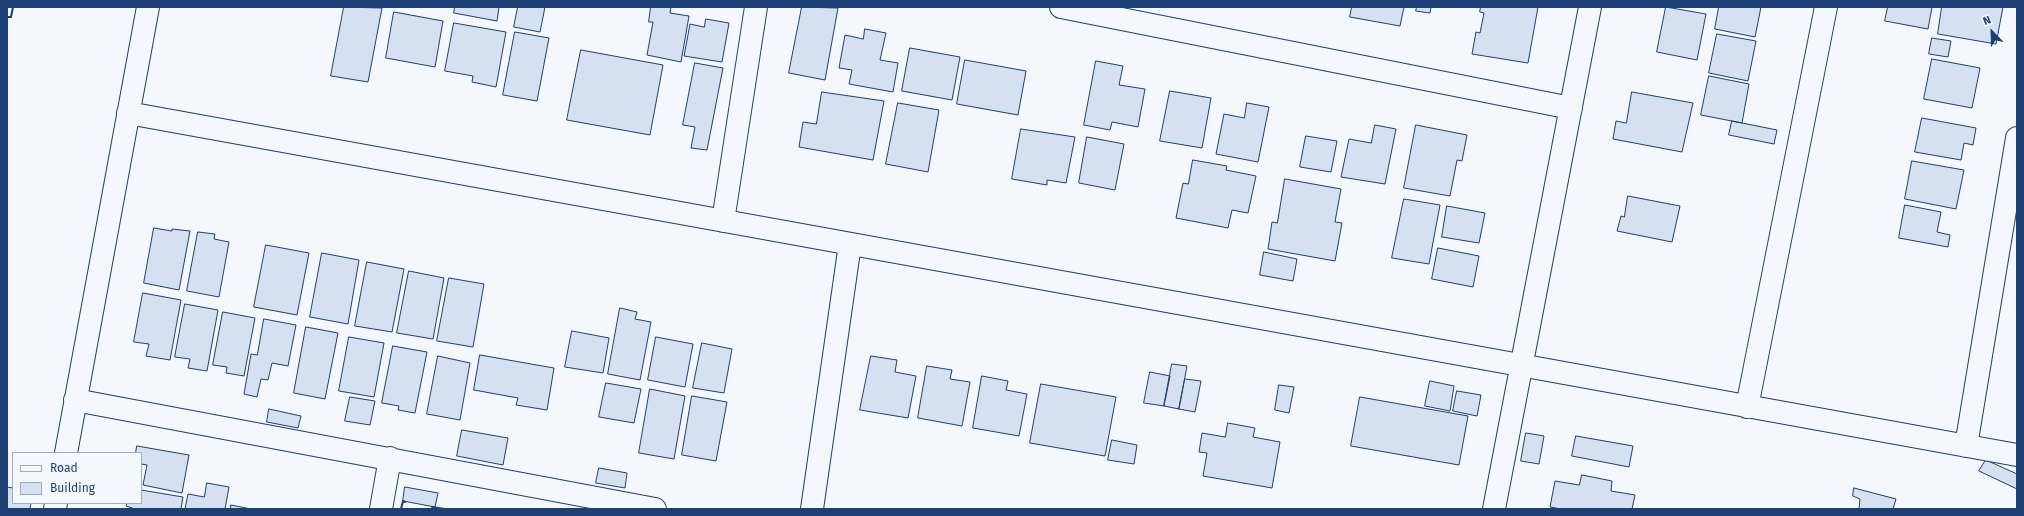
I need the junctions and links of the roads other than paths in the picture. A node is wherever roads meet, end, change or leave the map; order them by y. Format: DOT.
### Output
graph roads {
  1 [pos="148,7"];
  2 [pos="756,7"];
  3 [pos="1061,7"];
  4 [pos="1590,7"];
  5 [pos="1826,7"];
  6 [pos="1571,108"];
  7 [pos="128,113"];
  8 [pos="2016,146"];
  9 [pos="723,221"];
  10 [pos="850,244"];
  11 [pos="1521,366"];
  12 [pos="75,400"];
  13 [pos="1747,407"];
  14 [pos="1966,446"];
  15 [pos="66,452"];
  16 [pos="2017,455"];
  17 [pos="390,458"];
  18 [pos="643,508"];
  19 [pos="381,509"];
  20 [pos="812,509"];
  21 [pos="1494,509"];
  1 -- 7 [label="street"];
  2 -- 9 [label="street"];
  3 -- 6 [label="street"];
  4 -- 6 [label="street"];
  5 -- 13 [label="street"];
  6 -- 11 [label="street"];
  7 -- 9 [label="street"];
  7 -- 12 [label="street"];
  8 -- 14 [label="street"];
  9 -- 10 [label="street"];
  10 -- 11 [label="street"];
  10 -- 20 [label="street"];
  11 -- 13 [label="street"];
  11 -- 21 [label="street"];
  12 -- 15 [label="street"];
  12 -- 17 [label="street"];
  13 -- 14 [label="street"];
  14 -- 16 [label="street"];
  17 -- 18 [label="street"];
  17 -- 19 [label="street"];
}
